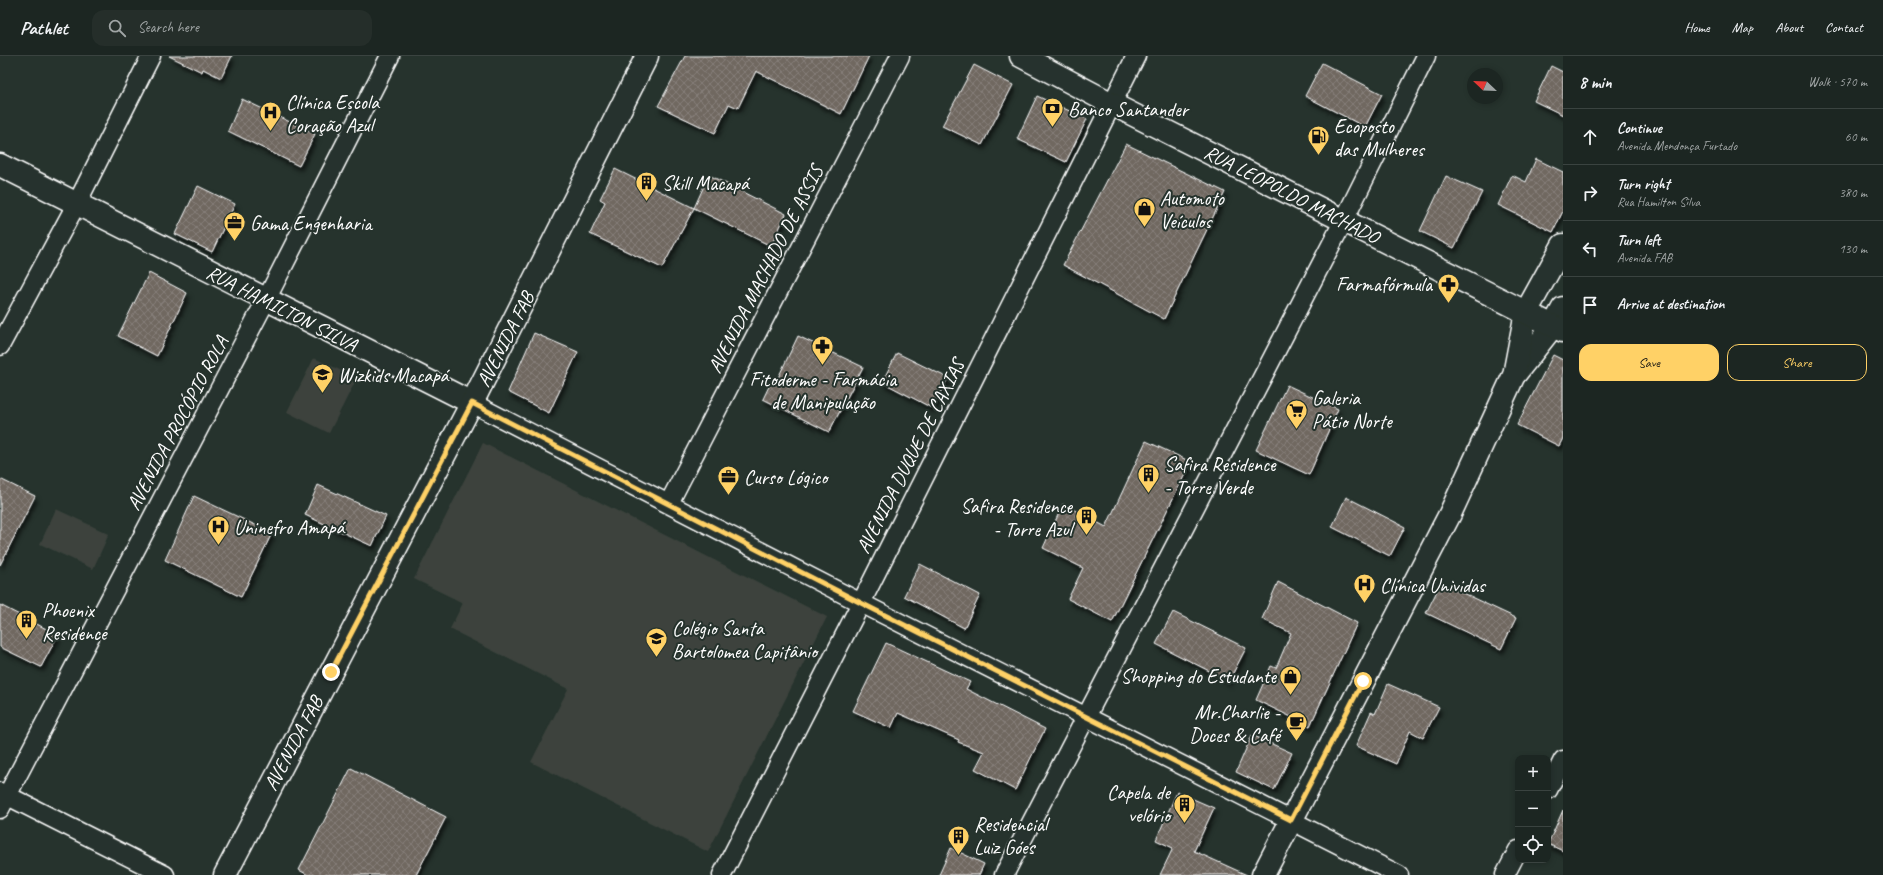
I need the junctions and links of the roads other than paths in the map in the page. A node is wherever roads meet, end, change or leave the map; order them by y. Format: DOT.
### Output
graph roads {
  1 [pos="151,56"];
  2 [pos="390,56"];
  3 [pos="647,56"];
  4 [pos="900,56"];
  5 [pos="1021,56"];
  6 [pos="1136,56"];
  7 [pos="1426,56"];
  8 [pos="1112,104"];
  9 [pos="0,165"];
  10 [pos="77,203"];
  11 [pos="1344,220"];
  12 [pos="1563,245"];
  13 [pos="266,300"];
  14 [pos="1526,312"];
  15 [pos="1560,322"];
  16 [pos="0,346"];
  17 [pos="1514,375"];
  18 [pos="472,403"];
  19 [pos="669,503"];
  20 [pos="861,603"];
  21 [pos="1086,717"];
  22 [pos="1563,760"];
  23 [pos="1551,784"];
  24 [pos="2,799"];
  25 [pos="1291,820"];
  26 [pos="1515,856"];
  27 [pos="165,875"];
  28 [pos="225,875"];
  29 [pos="722,875"];
  30 [pos="1004,875"];
  31 [pos="1263,875"];
  32 [pos="1399,875"];
  33 [pos="1506,875"];
  1 -- 10 [label="street"];
  2 -- 13 [label="street, AVENIDA PROCÓPIO ROLA"];
  3 -- 18 [label="main road, AVENIDA FAB"];
  4 -- 19 [label="street, AVENIDA MACHADO DE ASSIS"];
  5 -- 8 [label="main road, RUA LEOPOLDO MACHADO"];
  6 -- 8 [label="street, AVENIDA DUQUE DE CAXIAS"];
  7 -- 11 [label="street"];
  8 -- 11 [label="main road, RUA LEOPOLDO MACHADO"];
  8 -- 20 [label="street, AVENIDA DUQUE DE CAXIAS"];
  9 -- 10 [label="main road, RUA HAMILTON SILVA"];
  10 -- 13 [label="main road, RUA HAMILTON SILVA"];
  10 -- 16 [label="street"];
  11 -- 14 [label="main road, RUA LEOPOLDO MACHADO"];
  11 -- 21 [label="street"];
  12 -- 14 [label="main road"];
  13 -- 18 [label="main road, RUA HAMILTON SILVA"];
  13 -- 24 [label="street, AVENIDA PROCÓPIO ROLA"];
  14 -- 15 [label="main road, RUA LEOPOLDO MACHADO"];
  14 -- 17 [label="main road"];
  15 -- 17 [label="main road"];
  17 -- 25 [label="main road"];
  18 -- 19 [label="street, RUA HAMILTON SILVA"];
  18 -- 28 [label="main road, AVENIDA FAB"];
  19 -- 20 [label="street, RUA HAMILTON SILVA"];
  20 -- 21 [label="street, RUA HAMILTON SILVA"];
  20 -- 29 [label="street, AVENIDA DUQUE DE CAXIAS"];
  21 -- 25 [label="street, RUA HAMILTON SILVA"];
  21 -- 30 [label="street"];
  22 -- 23 [label="street"];
  24 -- 27 [label="street"];
  25 -- 31 [label="main road"];
  25 -- 32 [label="street, RUA HAMILTON SILVA"];
  26 -- 33 [label="street"];
}
